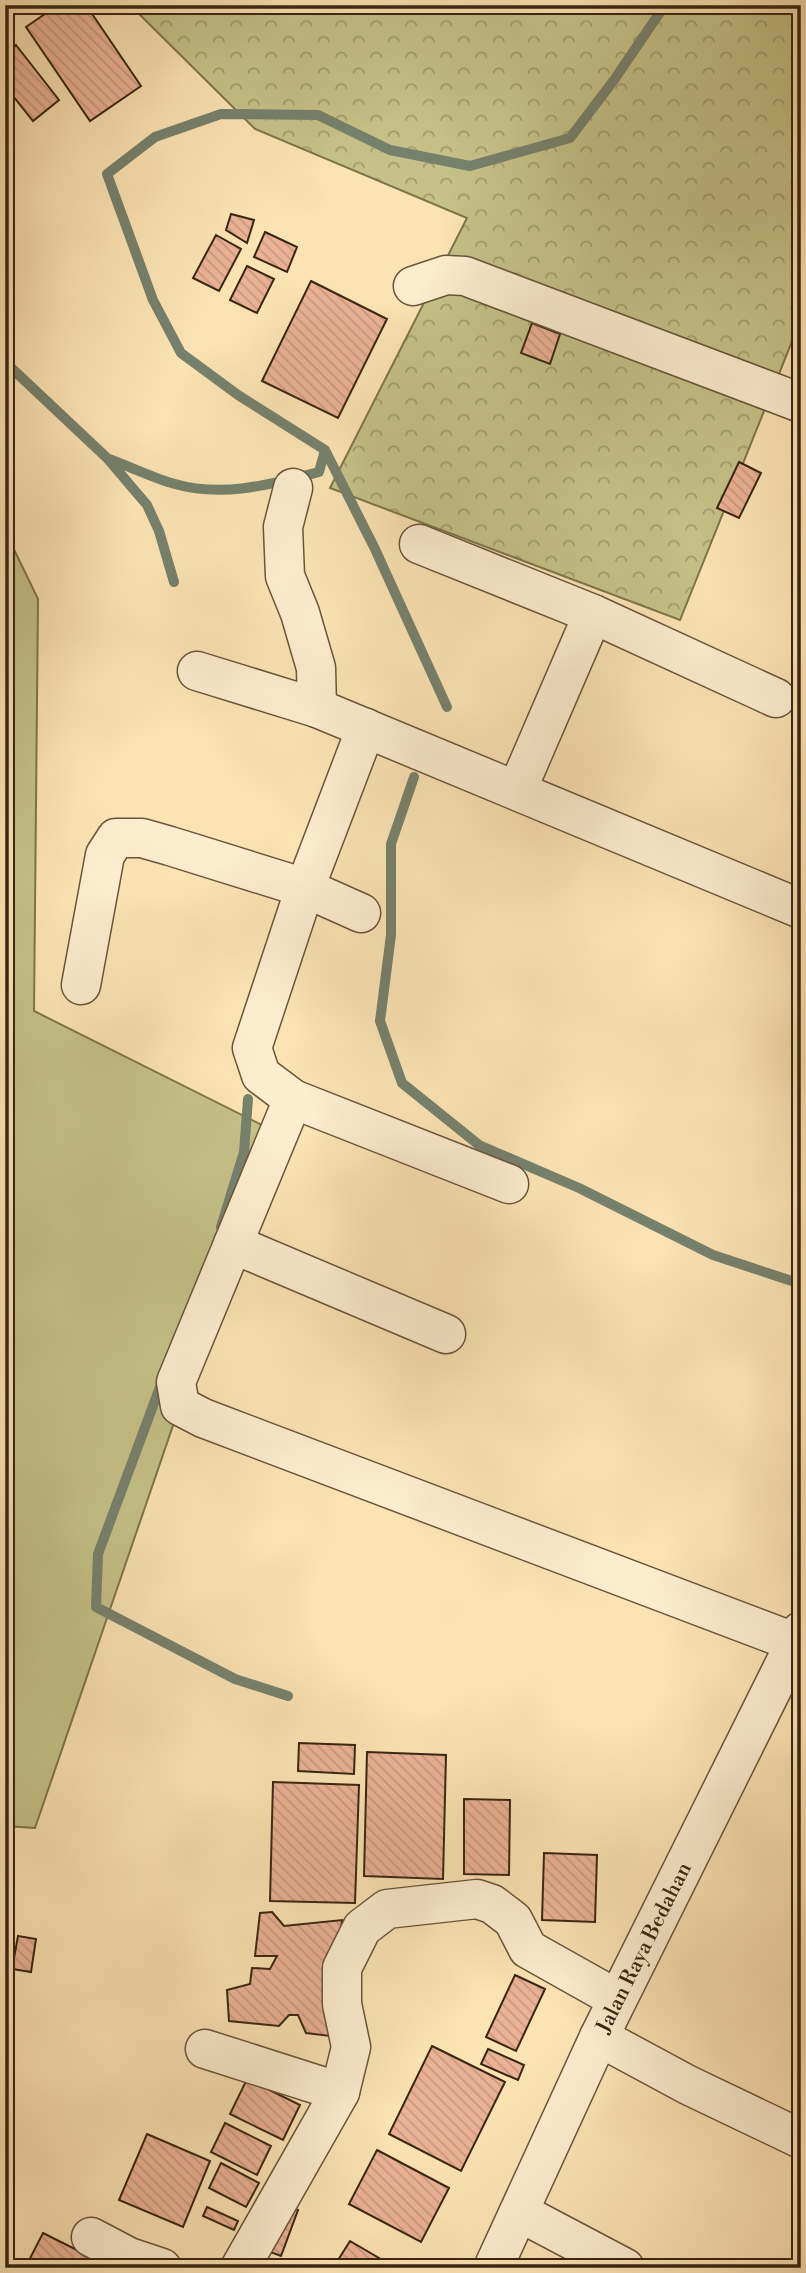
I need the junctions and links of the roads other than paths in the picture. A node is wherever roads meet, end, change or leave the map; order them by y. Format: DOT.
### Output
graph roads {
  1 [pos="413,286"];
  2 [pos="801,403"];
  3 [pos="293,488"];
  4 [pos="419,544"];
  5 [pos="593,614"];
  6 [pos="197,671"];
  7 [pos="776,698"];
  8 [pos="317,708"];
  9 [pos="366,728"];
  10 [pos="517,790"];
  11 [pos="305,888"];
  12 [pos="801,909"];
  13 [pos="361,913"];
  14 [pos="81,985"];
  15 [pos="293,1099"];
  16 [pos="509,1184"];
  17 [pos="233,1244"];
  18 [pos="446,1334"];
  19 [pos="797,1636"];
  20 [pos="617,1999"];
  21 [pos="599,2037"];
  22 [pos="205,2049"];
  23 [pos="340,2092"];
  24 [pos="801,2139"];
  25 [pos="519,2212"];
  26 [pos="90,2236"];
  27 [pos="162,2268"];
  28 [pos="240,2268"];
  29 [pos="493,2268"];
  30 [pos="625,2268"];
  1 -- 2 [label="street"];
  3 -- 8 [label="street"];
  4 -- 5 [label="street"];
  5 -- 7 [label="street"];
  5 -- 10 [label="street"];
  6 -- 8 [label="street"];
  8 -- 9 [label="street"];
  9 -- 10 [label="street"];
  9 -- 11 [label="street"];
  10 -- 12 [label="street"];
  11 -- 13 [label="street"];
  11 -- 14 [label="street"];
  11 -- 15 [label="street"];
  15 -- 16 [label="street"];
  15 -- 17 [label="street"];
  17 -- 18 [label="street"];
  17 -- 19 [label="street"];
  19 -- 20 [label="street, Jalan Raya Bedahan"];
  20 -- 21 [label="street, Jalan Raya Bedahan"];
  20 -- 23 [label="street"];
  21 -- 24 [label="street"];
  21 -- 25 [label="street, Jalan Raya Bedahan"];
  22 -- 23 [label="street"];
  23 -- 28 [label="street"];
  25 -- 29 [label="street, Jalan Raya Bedahan"];
  25 -- 30 [label="street"];
  26 -- 27 [label="street"];
}
